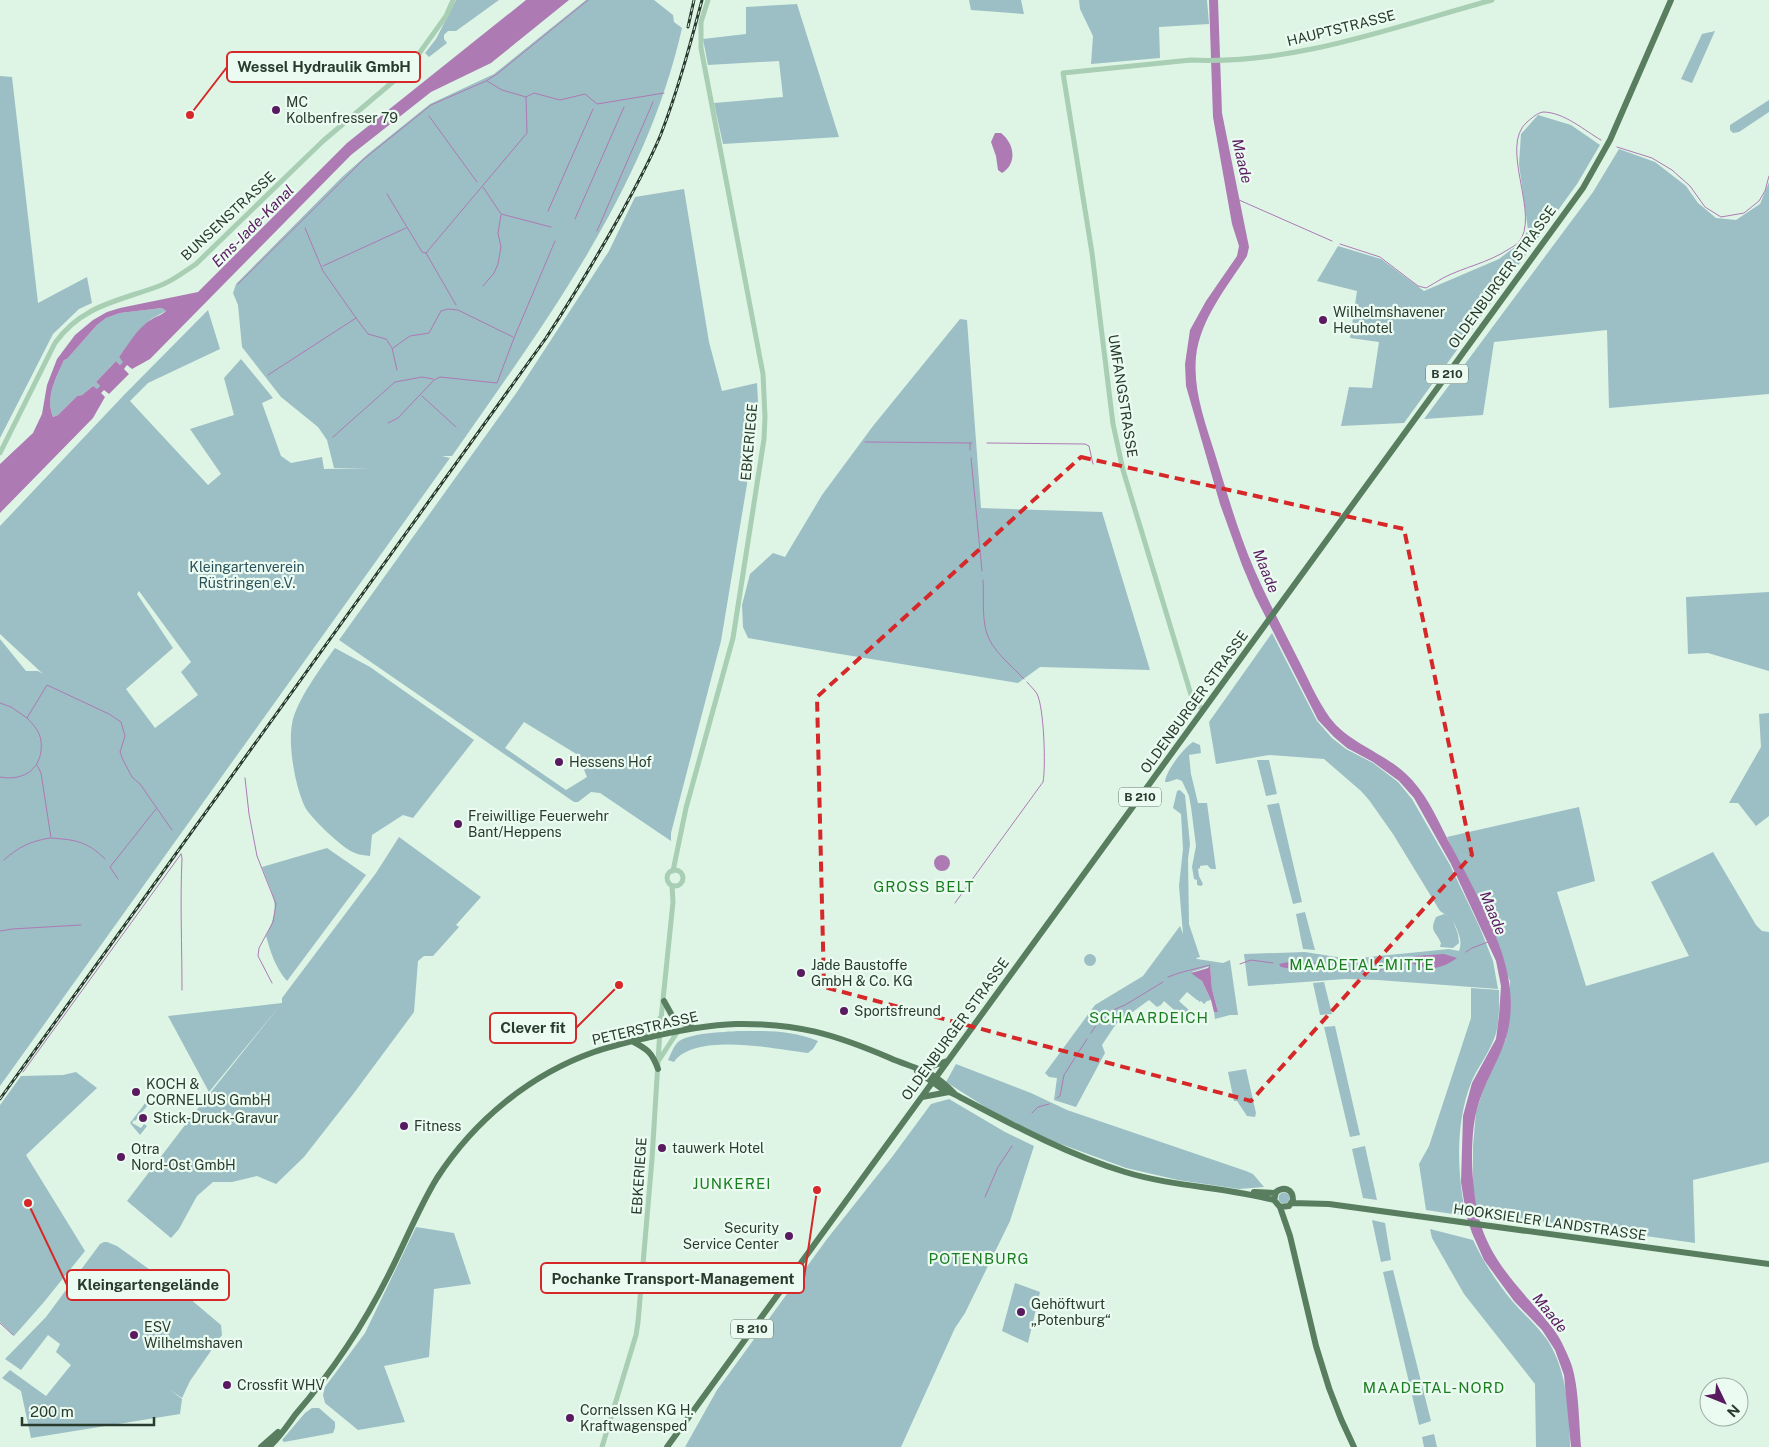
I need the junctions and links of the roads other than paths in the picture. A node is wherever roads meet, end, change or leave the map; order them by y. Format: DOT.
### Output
graph roads {
  1 [pos="453,0"];
  2 [pos="708,0"];
  3 [pos="1492,0"];
  4 [pos="1671,0"];
  5 [pos="1063,72"];
  6 [pos="0,453"];
  7 [pos="1203,709"];
  8 [pos="676,871"];
  9 [pos="675,886"];
  10 [pos="664,1001"];
  11 [pos="662,1016"];
  12 [pos="694,1027"];
  13 [pos="678,1030"];
  14 [pos="660,1035"];
  15 [pos="642,1039"];
  16 [pos="632,1041"];
  17 [pos="948,1060"];
  18 [pos="658,1066"];
  19 [pos="912,1067"];
  20 [pos="921,1070"];
  21 [pos="934,1080"];
  22 [pos="949,1092"];
  23 [pos="956,1095"];
  24 [pos="922,1097"];
  25 [pos="1275,1197"];
  26 [pos="1291,1202"];
  27 [pos="1280,1207"];
  28 [pos="1290,1236"];
  29 [pos="1769,1264"];
  30 [pos="292,1420"];
  31 [pos="261,1447"];
  32 [pos="270,1447"];
  33 [pos="602,1447"];
  34 [pos="667,1447"];
  35 [pos="1354,1447"];
  1 -- 6 [label="street, BUNSENSTRASSE"];
  2 -- 8 [label="street, EBKERIEGE"];
  3 -- 5 [label="street, HAUPTSTRASSE"];
  4 -- 7 [label="main road, OLDENBURGER STRASSE / B 210"];
  5 -- 7 [label="street, UMFANGSTRASSE"];
  7 -- 17 [label="main road, OLDENBURGER STRASSE / B 210"];
  8 -- 9 [label="street"];
  8 -- 9 [label="street"];
  9 -- 10 [label="street, EBKERIEGE"];
  10 -- 11 [label="street, EBKERIEGE"];
  10 -- 12 [label="main road"];
  11 -- 14 [label="street, EBKERIEGE"];
  11 -- 15 [label="street"];
  12 -- 13 [label="main road, PETERSTRASSE"];
  12 -- 19 [label="main road, PETERSTRASSE"];
  13 -- 14 [label="main road, PETERSTRASSE"];
  13 -- 18 [label="street"];
  14 -- 15 [label="main road, PETERSTRASSE"];
  14 -- 18 [label="street, EBKERIEGE"];
  15 -- 16 [label="main road, PETERSTRASSE"];
  16 -- 18 [label="main road"];
  16 -- 30 [label="main road, PETERSTRASSE"];
  17 -- 20 [label="main road"];
  17 -- 21 [label="main road, OLDENBURGER STRASSE / B 210"];
  18 -- 33 [label="street, EBKERIEGE"];
  19 -- 20 [label="main road, PETERSTRASSE"];
  19 -- 21 [label="main road, PETERSTRASSE"];
  20 -- 21 [label="main road, PETERSTRASSE"];
  21 -- 22 [label="main road"];
  21 -- 23 [label="main road"];
  21 -- 24 [label="main road, OLDENBURGER STRASSE / B 210"];
  22 -- 23 [label="main road"];
  22 -- 24 [label="main road"];
  23 -- 25 [label="main road"];
  24 -- 34 [label="main road, OLDENBURGER STRASSE / B 210"];
  25 -- 26 [label="main road"];
  25 -- 27 [label="main road"];
  26 -- 27 [label="main road"];
  26 -- 28 [label="main road"];
  26 -- 29 [label="main road, HOOKSIELER LANDSTRASSE"];
  27 -- 28 [label="main road"];
  28 -- 35 [label="main road"];
  30 -- 31 [label="main road, PETERSTRASSE"];
  30 -- 32 [label="main road, PETERSTRASSE"];
}
